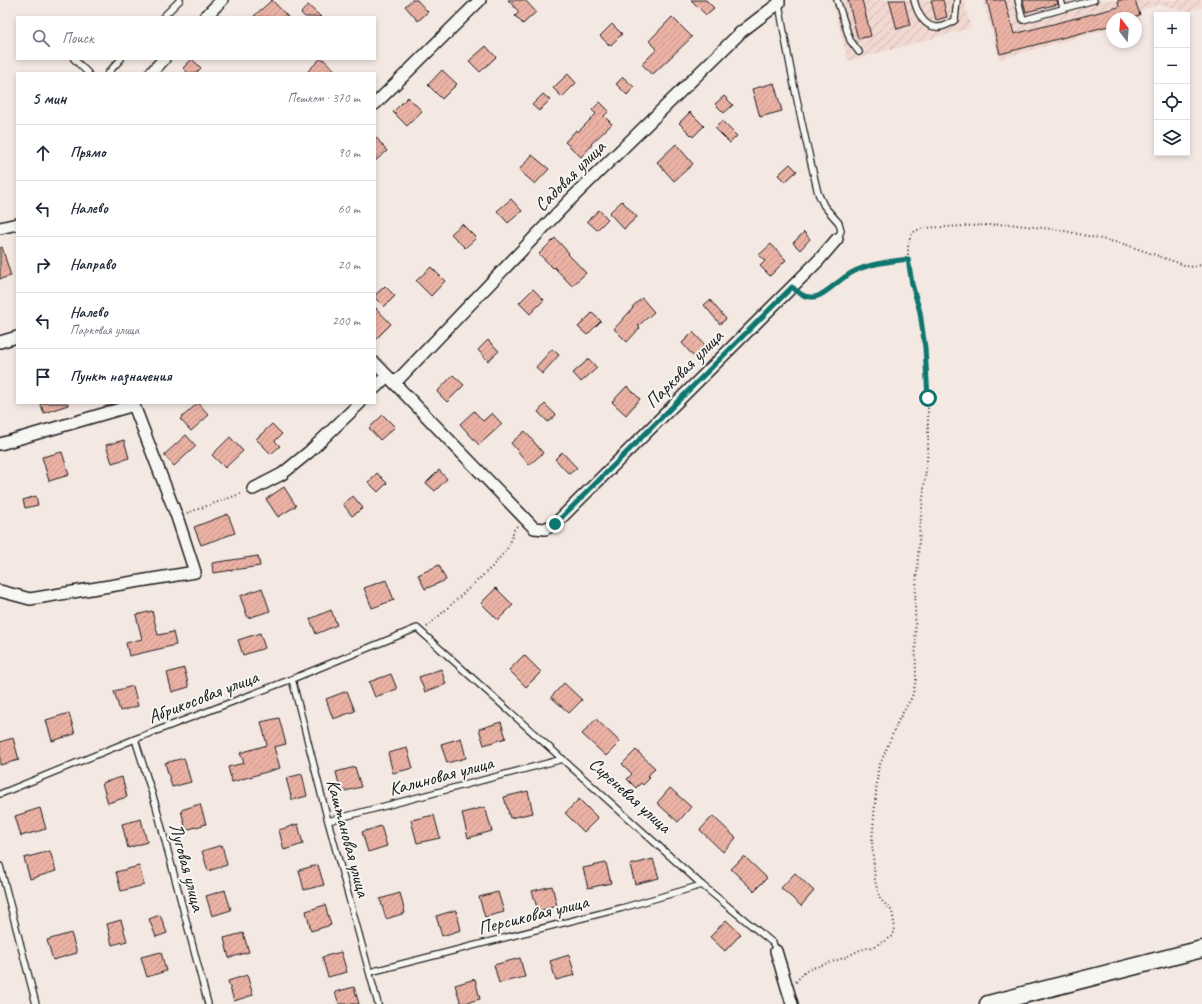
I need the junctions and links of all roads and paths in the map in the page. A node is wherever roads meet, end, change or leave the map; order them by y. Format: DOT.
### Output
graph roads {
  1 [pos="180,0"];
  2 [pos="222,0"];
  3 [pos="480,0"];
  4 [pos="837,0"];
  5 [pos="914,0"];
  6 [pos="956,0"];
  7 [pos="1018,0"];
  8 [pos="1061,0"];
  9 [pos="1094,0"];
  10 [pos="779,2"];
  11 [pos="1063,8"];
  12 [pos="164,16"];
  13 [pos="206,16"];
  14 [pos="859,52"];
  15 [pos="75,60"];
  16 [pos="121,60"];
  17 [pos="163,60"];
  18 [pos="87,72"];
  19 [pos="109,72"];
  20 [pos="152,72"];
  21 [pos="376,103"];
  22 [pos="16,224"];
  23 [pos="0,228"];
  24 [pos="837,239"];
  25 [pos="908,259"];
  26 [pos="1202,265"];
  27 [pos="792,287"];
  28 [pos="16,337"];
  29 [pos="0,342"];
  30 [pos="376,364"];
  31 [pos="391,380"];
  32 [pos="376,388"];
  33 [pos="133,404"];
  34 [pos="359,404"];
  35 [pos="0,444"];
  36 [pos="253,489"];
  37 [pos="523,516"];
  38 [pos="177,517"];
  39 [pos="0,591"];
  40 [pos="419,630"];
  41 [pos="292,679"];
  42 [pos="135,739"];
  43 [pos="563,759"];
  44 [pos="0,794"];
  45 [pos="328,822"];
  46 [pos="0,866"];
  47 [pos="702,885"];
  48 [pos="1202,950"];
  49 [pos="776,951"];
  50 [pos="370,972"];
  51 [pos="787,989"];
  52 [pos="36,1004"];
  53 [pos="208,1004"];
  54 [pos="378,1004"];
  55 [pos="792,1004"];
  56 [pos="988,1004"];
  1 -- 12 [label="lane"];
  2 -- 13 [label="street"];
  3 -- 21 [label="street"];
  4 -- 14 [label="lane"];
  5 -- 6 [label="lane"];
  7 -- 11 [label="lane"];
  8 -- 11 [label="lane"];
  9 -- 11 [label="lane"];
  10 -- 24 [label="lane"];
  10 -- 31 [label="street, Садовая улица"];
  15 -- 18 [label="lane"];
  16 -- 19 [label="lane"];
  17 -- 20 [label="street"];
  22 -- 23 [label="street"];
  24 -- 27 [label="street, Парковая улица"];
  25 -- 26 [label="path"];
  25 -- 27 [label="path"];
  25 -- 51 [label="path"];
  27 -- 37 [label="street, Парковая улица"];
  28 -- 29 [label="street"];
  30 -- 31 [label="street"];
  31 -- 32 [label="street, Садовая улица"];
  31 -- 37 [label="street"];
  33 -- 35 [label="street"];
  33 -- 38 [label="street"];
  34 -- 36 [label="street"];
  36 -- 38 [label="path"];
  37 -- 40 [label="path"];
  38 -- 39 [label="street"];
  40 -- 41 [label="lane, Абрикосовая улица"];
  40 -- 43 [label="lane, Сиреневая улица"];
  41 -- 42 [label="lane, Абрикосовая улица"];
  41 -- 45 [label="lane, Каштановая улица"];
  42 -- 44 [label="lane, Абрикосовая улица"];
  42 -- 53 [label="lane, Луговая улица"];
  43 -- 45 [label="lane, Калиновая улица"];
  43 -- 47 [label="lane, Сиреневая улица"];
  45 -- 50 [label="lane, Каштановая улица"];
  46 -- 52 [label="lane"];
  47 -- 49 [label="lane, Сиреневая улица"];
  47 -- 50 [label="lane, Персиковая улица"];
  48 -- 56 [label="main road"];
  49 -- 51 [label="street, Сиреневая улица"];
  50 -- 54 [label="lane, Каштановая улица"];
  51 -- 55 [label="street, Сиреневая улица"];
}
